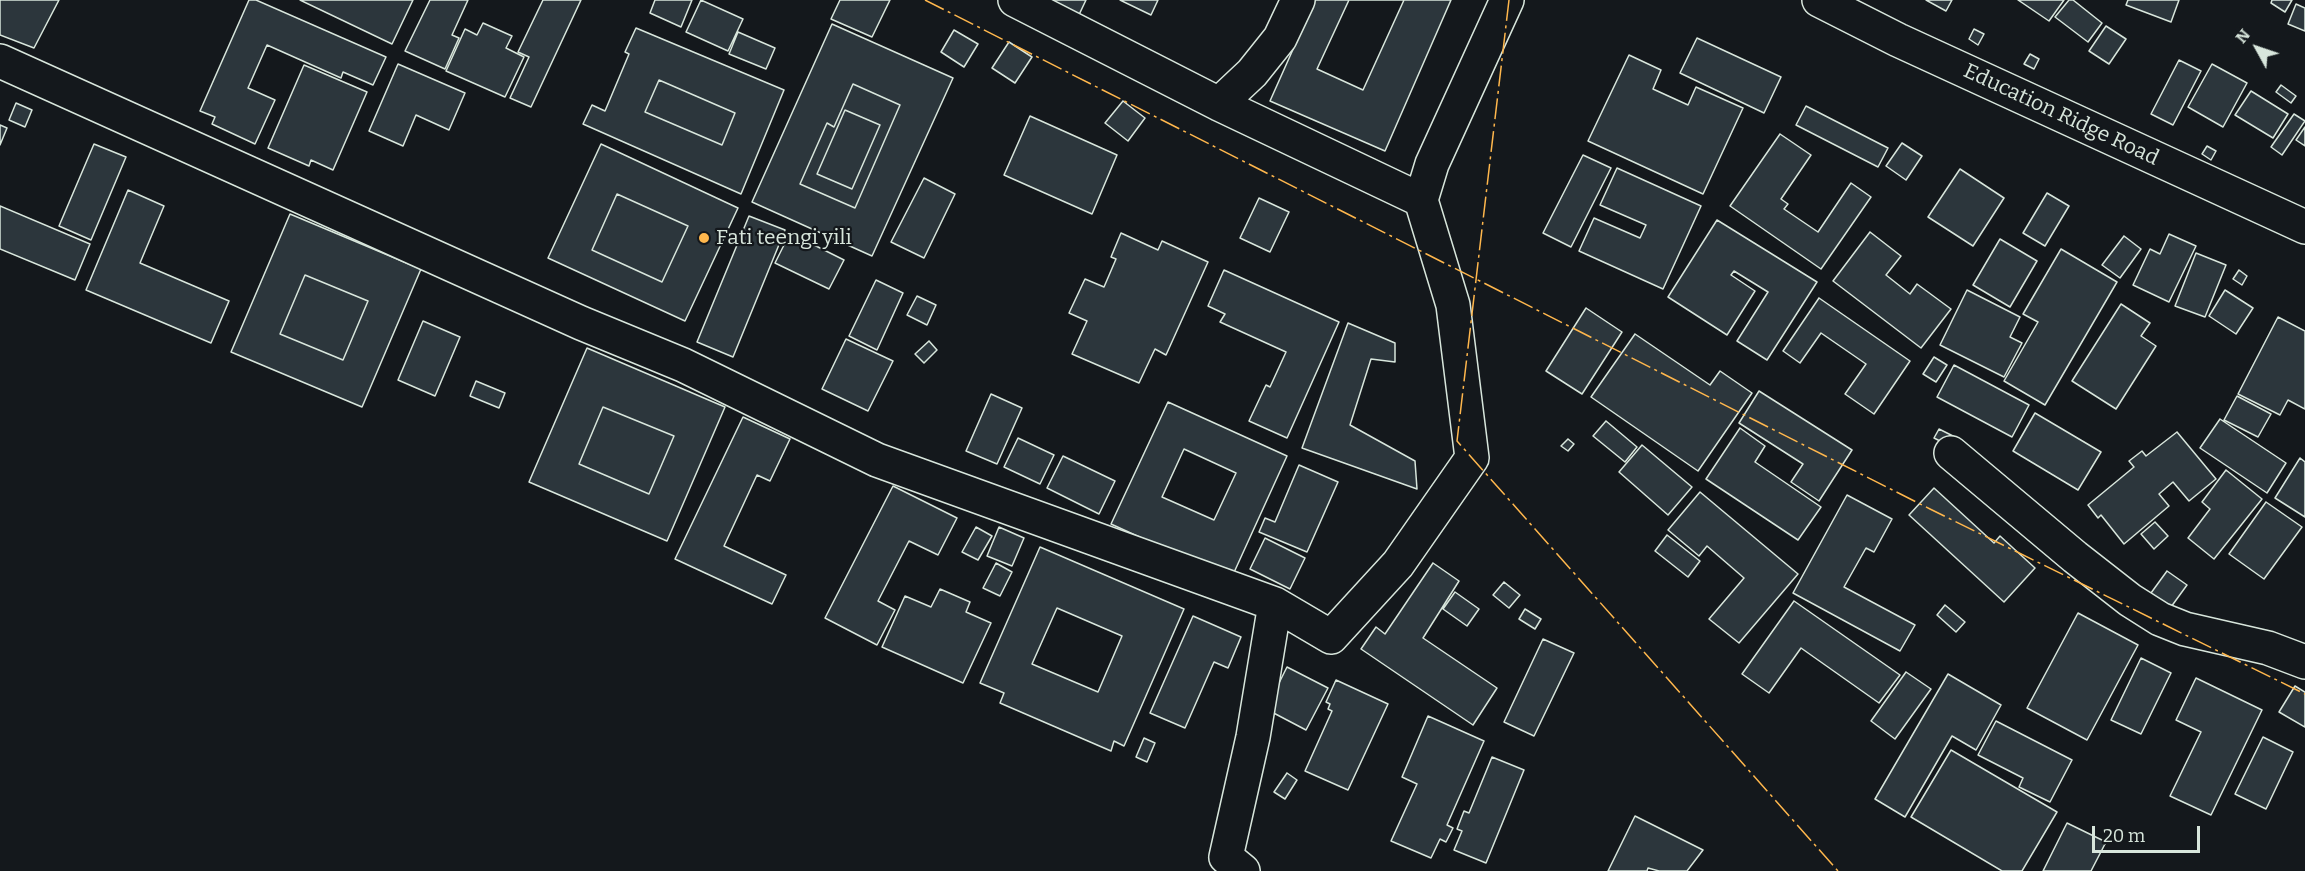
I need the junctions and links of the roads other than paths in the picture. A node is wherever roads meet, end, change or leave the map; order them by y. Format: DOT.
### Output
graph roads {
  1 [pos="1015,0"];
  2 [pos="1298,0"];
  3 [pos="1508,0"];
  4 [pos="1819,0"];
  5 [pos="0,61"];
  6 [pos="1219,104"];
  7 [pos="1422,200"];
  8 [pos="2305,227"];
  9 [pos="1951,453"];
  10 [pos="1275,604"];
  11 [pos="2305,662"];
  12 [pos="1244,871"];
  1 -- 6 [label="street"];
  2 -- 6 [label="street"];
  3 -- 7 [label="street"];
  4 -- 8 [label="street, Education Ridge Road"];
  5 -- 10 [label="street"];
  6 -- 7 [label="street"];
  7 -- 10 [label="street"];
  9 -- 11 [label="street"];
  10 -- 12 [label="street"];
}
